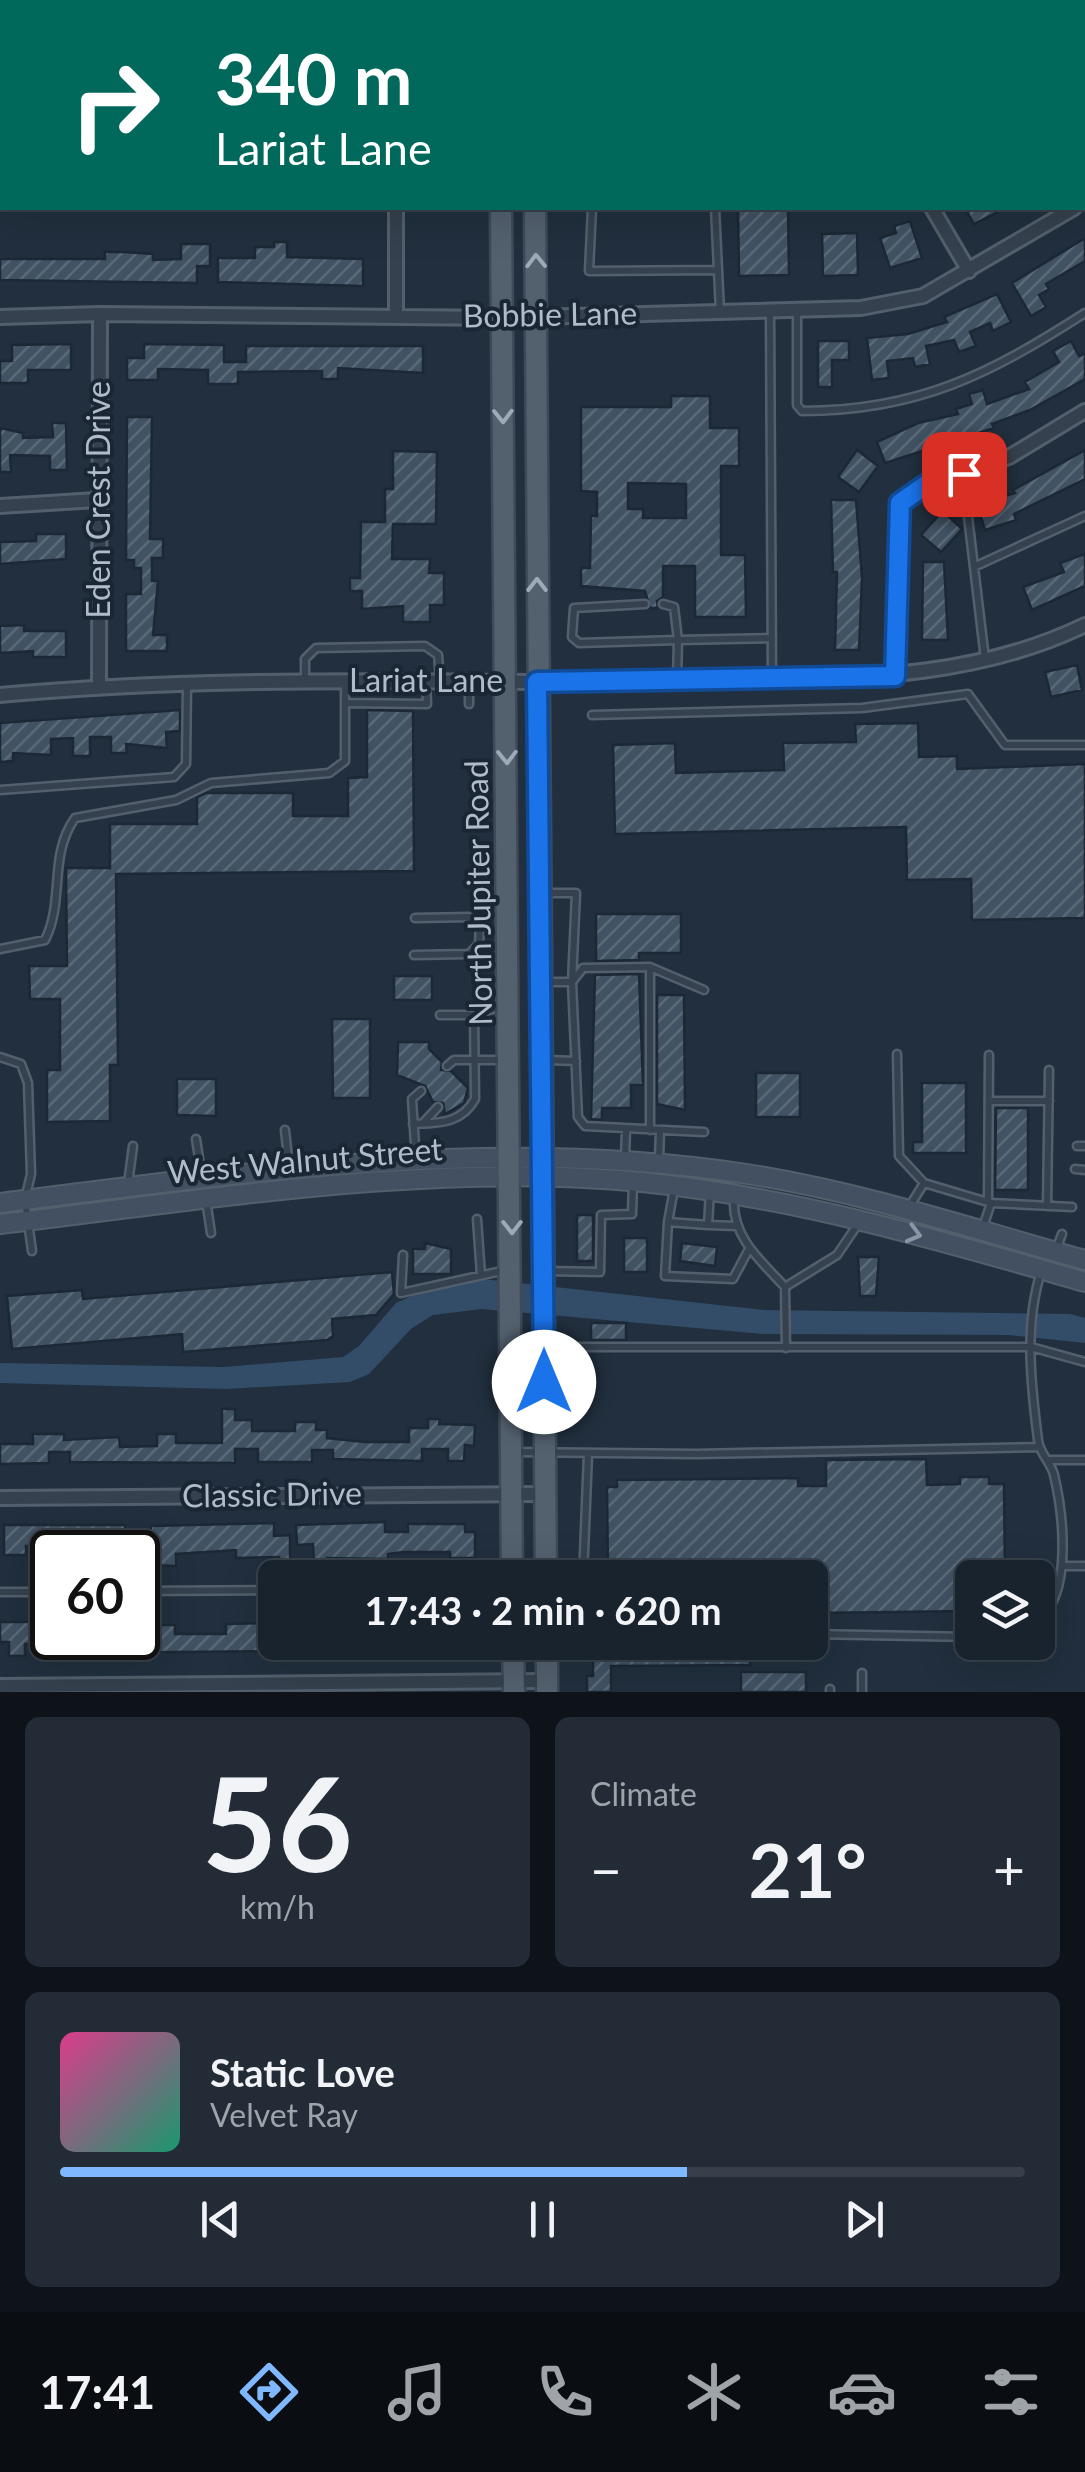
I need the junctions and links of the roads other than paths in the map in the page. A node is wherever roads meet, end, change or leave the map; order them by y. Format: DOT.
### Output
graph roads {
  1 [pos="396,210"];
  2 [pos="500,210"];
  3 [pos="535,210"];
  4 [pos="592,210"];
  5 [pos="715,210"];
  6 [pos="933,210"];
  7 [pos="1071,210"];
  8 [pos="718,270"];
  9 [pos="969,271"];
  10 [pos="770,311"];
  11 [pos="797,311"];
  12 [pos="720,312"];
  13 [pos="1085,313"];
  14 [pos="100,314"];
  15 [pos="536,315"];
  16 [pos="396,316"];
  17 [pos="0,317"];
  18 [pos="502,318"];
  19 [pos="1085,412"];
  20 [pos="964,474"];
  21 [pos="98,500"];
  22 [pos="0,506"];
  23 [pos="1085,516"];
  24 [pos="976,566"];
  25 [pos="645,604"];
  26 [pos="663,604"];
  27 [pos="1085,624"];
  28 [pos="772,638"];
  29 [pos="678,640"];
  30 [pos="986,660"];
  31 [pos="895,676"];
  32 [pos="772,680"];
  33 [pos="305,681"];
  34 [pos="345,681"];
  35 [pos="433,682"];
  36 [pos="468,682"];
  37 [pos="506,682"];
  38 [pos="537,682"];
  39 [pos="677,682"];
  40 [pos="187,684"];
  41 [pos="99,686"];
  42 [pos="0,695"];
  43 [pos="345,703"];
  44 [pos="469,704"];
  45 [pos="592,715"];
  46 [pos="1085,745"];
  47 [pos="0,790"];
  48 [pos="509,893"];
  49 [pos="540,893"];
  50 [pos="414,918"];
  51 [pos="0,949"];
  52 [pos="414,954"];
  53 [pos="650,967"];
  54 [pos="540,982"];
  55 [pos="572,982"];
  56 [pos="704,990"];
  57 [pos="510,1005"];
  58 [pos="440,1015"];
  59 [pos="474,1015"];
  60 [pos="897,1054"];
  61 [pos="0,1056"];
  62 [pos="989,1056"];
  63 [pos="511,1059"];
  64 [pos="541,1060"];
  65 [pos="576,1061"];
  66 [pos="473,1062"];
  67 [pos="446,1066"];
  68 [pos="1049,1070"];
  69 [pos="472,1072"];
  70 [pos="462,1082"];
  71 [pos="422,1091"];
  72 [pos="989,1100"];
  73 [pos="1049,1100"];
  74 [pos="438,1107"];
  75 [pos="418,1124"];
  76 [pos="286,1130"];
  77 [pos="650,1130"];
  78 [pos="660,1130"];
  79 [pos="626,1131"];
  80 [pos="704,1132"];
  81 [pos="196,1139"];
  82 [pos="133,1146"];
  83 [pos="416,1160"];
  84 [pos="625,1163"];
  85 [pos="658,1166"];
  86 [pos="286,1169"];
  87 [pos="512,1169"];
  88 [pos="542,1169"];
  89 [pos="1075,1169"];
  90 [pos="1085,1170"];
  91 [pos="633,1182"];
  92 [pos="924,1183"];
  93 [pos="674,1186"];
  94 [pos="128,1188"];
  95 [pos="204,1188"];
  96 [pos="710,1190"];
  97 [pos="734,1193"];
  98 [pos="856,1196"];
  99 [pos="25,1200"];
  100 [pos="777,1200"];
  101 [pos="990,1202"];
  102 [pos="0,1203"];
  103 [pos="1048,1206"];
  104 [pos="1072,1207"];
  105 [pos="907,1210"];
  106 [pos="477,1219"];
  107 [pos="860,1219"];
  108 [pos="28,1221"];
  109 [pos="668,1222"];
  110 [pos="0,1224"];
  111 [pos="708,1225"];
  112 [pos="737,1226"];
  113 [pos="982,1231"];
  114 [pos="211,1233"];
  115 [pos="1059,1243"];
  116 [pos="749,1249"];
  117 [pos="32,1251"];
  118 [pos="979,1252"];
  119 [pos="403,1255"];
  120 [pos="1085,1260"];
  121 [pos="1042,1270"];
  122 [pos="1085,1270"];
  123 [pos="512,1272"];
  124 [pos="481,1275"];
  125 [pos="543,1275"];
  126 [pos="1085,1282"];
  127 [pos="785,1287"];
  128 [pos="544,1344"];
  129 [pos="1030,1344"];
  130 [pos="786,1345"];
  131 [pos="1085,1362"];
  132 [pos="1038,1447"];
  133 [pos="512,1452"];
  134 [pos="544,1453"];
  135 [pos="588,1454"];
  136 [pos="1046,1460"];
  137 [pos="1085,1460"];
  138 [pos="512,1494"];
  139 [pos="544,1494"];
  140 [pos="0,1498"];
  141 [pos="512,1560"];
  142 [pos="546,1560"];
  143 [pos="584,1560"];
  144 [pos="1062,1566"];
  145 [pos="1085,1566"];
  146 [pos="258,1590"];
  147 [pos="160,1591"];
  148 [pos="0,1592"];
  149 [pos="30,1592"];
  150 [pos="1055,1601"];
  151 [pos="828,1634"];
  152 [pos="955,1637"];
  153 [pos="513,1660"];
  154 [pos="547,1660"];
  155 [pos="862,1673"];
  156 [pos="0,1686"];
  157 [pos="547,1686"];
  158 [pos="514,1687"];
  159 [pos="862,1692"];
  1 -- 16 [label="street"];
  2 -- 18 [label="main road, North Jupiter Road"];
  15 -- 3 [label="main road, North Jupiter Road, one-way"];
  4 -- 8 [label="lane"];
  5 -- 8 [label="lane"];
  6 -- 9 [label="street"];
  7 -- 9 [label="street, Bobbie Lane"];
  8 -- 12 [label="lane"];
  9 -- 11 [label="street, Bobbie Lane"];
  10 -- 11 [label="street, Bobbie Lane"];
  10 -- 12 [label="street, Bobbie Lane"];
  10 -- 28 [label="lane"];
  11 -- 13 [label="lane"];
  12 -- 15 [label="street, Bobbie Lane"];
  14 -- 16 [label="street, Bobbie Lane"];
  14 -- 17 [label="street, Bobbie Lane"];
  14 -- 21 [label="street, Eden Crest Drive"];
  15 -- 18 [label="street, Bobbie Lane"];
  38 -- 15 [label="main road, North Jupiter Road, one-way"];
  16 -- 18 [label="street, Bobbie Lane"];
  18 -- 37 [label="main road, North Jupiter Road, one-way"];
  19 -- 20 [label="street"];
  20 -- 24 [label="lane"];
  20 -- 31 [label="street"];
  21 -- 22 [label="street"];
  21 -- 41 [label="street, Eden Crest Drive"];
  23 -- 24 [label="lane"];
  24 -- 30 [label="lane"];
  25 -- 29 [label="lane"];
  26 -- 29 [label="lane"];
  27 -- 30 [label="street, Lariat Lane"];
  28 -- 29 [label="lane"];
  28 -- 32 [label="lane"];
  29 -- 39 [label="lane"];
  30 -- 31 [label="street, Lariat Lane"];
  31 -- 32 [label="street, Lariat Lane"];
  32 -- 39 [label="street, Lariat Lane"];
  33 -- 34 [label="street, Lariat Lane"];
  33 -- 35 [label="lane"];
  33 -- 40 [label="street, Lariat Lane"];
  34 -- 35 [label="street, Lariat Lane"];
  34 -- 43 [label="lane"];
  35 -- 36 [label="street, Lariat Lane"];
  35 -- 43 [label="lane"];
  36 -- 37 [label="street, Lariat Lane"];
  36 -- 44 [label="lane"];
  37 -- 38 [label="street, Lariat Lane"];
  37 -- 48 [label="main road, North Jupiter Road, one-way"];
  38 -- 39 [label="street, Lariat Lane"];
  38 -- 49 [label="main road, North Jupiter Road"];
  40 -- 41 [label="street, Lariat Lane"];
  40 -- 47 [label="lane"];
  41 -- 42 [label="street, Lariat Lane"];
  43 -- 51 [label="lane"];
  45 -- 46 [label="lane"];
  48 -- 49 [label="main road"];
  48 -- 57 [label="main road, North Jupiter Road"];
  49 -- 54 [label="main road, North Jupiter Road"];
  49 -- 55 [label="lane"];
  50 -- 52 [label="lane"];
  53 -- 55 [label="lane"];
  53 -- 56 [label="lane"];
  53 -- 77 [label="lane"];
  54 -- 55 [label="lane"];
  54 -- 64 [label="main road, North Jupiter Road"];
  55 -- 65 [label="lane"];
  57 -- 59 [label="lane"];
  57 -- 63 [label="main road, North Jupiter Road"];
  58 -- 59 [label="lane"];
  59 -- 66 [label="lane"];
  60 -- 92 [label="lane"];
  61 -- 99 [label="lane"];
  62 -- 72 [label="lane"];
  63 -- 66 [label="lane"];
  63 -- 87 [label="main road, North Jupiter Road"];
  64 -- 65 [label="lane"];
  64 -- 88 [label="main road, North Jupiter Road"];
  65 -- 79 [label="lane"];
  66 -- 67 [label="lane"];
  66 -- 69 [label="lane"];
  68 -- 73 [label="lane"];
  69 -- 70 [label="lane"];
  69 -- 75 [label="lane"];
  71 -- 75 [label="lane"];
  72 -- 73 [label="lane"];
  72 -- 101 [label="lane"];
  73 -- 103 [label="lane"];
  74 -- 75 [label="lane"];
  75 -- 83 [label="lane"];
  76 -- 86 [label="lane"];
  77 -- 78 [label="lane"];
  77 -- 79 [label="lane"];
  78 -- 80 [label="lane"];
  78 -- 85 [label="lane"];
  79 -- 84 [label="lane"];
  81 -- 95 [label="lane"];
  82 -- 94 [label="lane"];
  83 -- 86 [label="main road, West Walnut Street"];
  83 -- 87 [label="main road, West Walnut Street"];
  84 -- 85 [label="main road, West Walnut Street"];
  84 -- 88 [label="main road, West Walnut Street"];
  85 -- 98 [label="main road, West Walnut Street"];
  86 -- 95 [label="main road, West Walnut Street"];
  87 -- 88 [label="main road, West Walnut Street"];
  87 -- 95 [label="main road, West Walnut Street"];
  87 -- 123 [label="main road, North Jupiter Road, one-way"];
  88 -- 91 [label="main road, West Walnut Street"];
  88 -- 125 [label="main road, North Jupiter Road"];
  89 -- 90 [label="lane"];
  91 -- 93 [label="main road, West Walnut Street"];
  91 -- 125 [label="lane"];
  92 -- 101 [label="lane"];
  92 -- 105 [label="lane"];
  93 -- 96 [label="main road, West Walnut Street"];
  93 -- 109 [label="lane"];
  94 -- 95 [label="main road, West Walnut Street"];
  94 -- 99 [label="main road, West Walnut Street"];
  95 -- 108 [label="main road"];
  95 -- 114 [label="lane"];
  96 -- 97 [label="main road, West Walnut Street"];
  96 -- 111 [label="lane"];
  97 -- 100 [label="main road, West Walnut Street"];
  97 -- 112 [label="lane"];
  98 -- 100 [label="main road"];
  98 -- 105 [label="main road, West Walnut Street"];
  99 -- 102 [label="main road, West Walnut Street"];
  99 -- 108 [label="lane"];
  100 -- 107 [label="main road, West Walnut Street"];
  101 -- 103 [label="lane"];
  101 -- 113 [label="lane"];
  103 -- 104 [label="lane"];
  105 -- 107 [label="main road"];
  105 -- 113 [label="main road, West Walnut Street"];
  106 -- 124 [label="lane"];
  107 -- 118 [label="main road, West Walnut Street, one-way"];
  107 -- 127 [label="lane"];
  108 -- 110 [label="main road"];
  108 -- 117 [label="lane"];
  109 -- 111 [label="lane"];
  109 -- 116 [label="lane"];
  111 -- 112 [label="lane"];
  112 -- 116 [label="lane"];
  113 -- 115 [label="main road, West Walnut Street"];
  115 -- 118 [label="main road"];
  115 -- 120 [label="main road, West Walnut Street"];
  116 -- 127 [label="lane"];
  118 -- 121 [label="main road, West Walnut Street"];
  119 -- 124 [label="lane"];
  121 -- 122 [label="main road"];
  121 -- 126 [label="main road, West Walnut Street"];
  121 -- 129 [label="lane"];
  123 -- 124 [label="lane"];
  123 -- 133 [label="main road, North Jupiter Road"];
  125 -- 128 [label="main road, North Jupiter Road"];
  127 -- 130 [label="lane"];
  128 -- 130 [label="lane"];
  128 -- 134 [label="main road, North Jupiter Road"];
  129 -- 130 [label="lane"];
  129 -- 131 [label="lane"];
  129 -- 132 [label="lane"];
  132 -- 135 [label="lane"];
  132 -- 136 [label="lane"];
  133 -- 134 [label="lane"];
  133 -- 138 [label="main road, North Jupiter Road"];
  134 -- 135 [label="lane"];
  134 -- 139 [label="main road, North Jupiter Road"];
  135 -- 143 [label="lane"];
  136 -- 137 [label="lane"];
  136 -- 144 [label="lane"];
  138 -- 139 [label="street, Classic Drive"];
  138 -- 140 [label="street, Classic Drive"];
  138 -- 141 [label="main road, North Jupiter Road"];
  139 -- 142 [label="main road, North Jupiter Road"];
  144 -- 145 [label="lane"];
  144 -- 150 [label="lane"];
  146 -- 147 [label="lane"];
  148 -- 149 [label="lane"];
  151 -- 152 [label="lane"];
  153 -- 158 [label="main road"];
  154 -- 157 [label="main road"];
  155 -- 159 [label="lane"];
  156 -- 158 [label="street"];
  157 -- 158 [label="street"];
}
